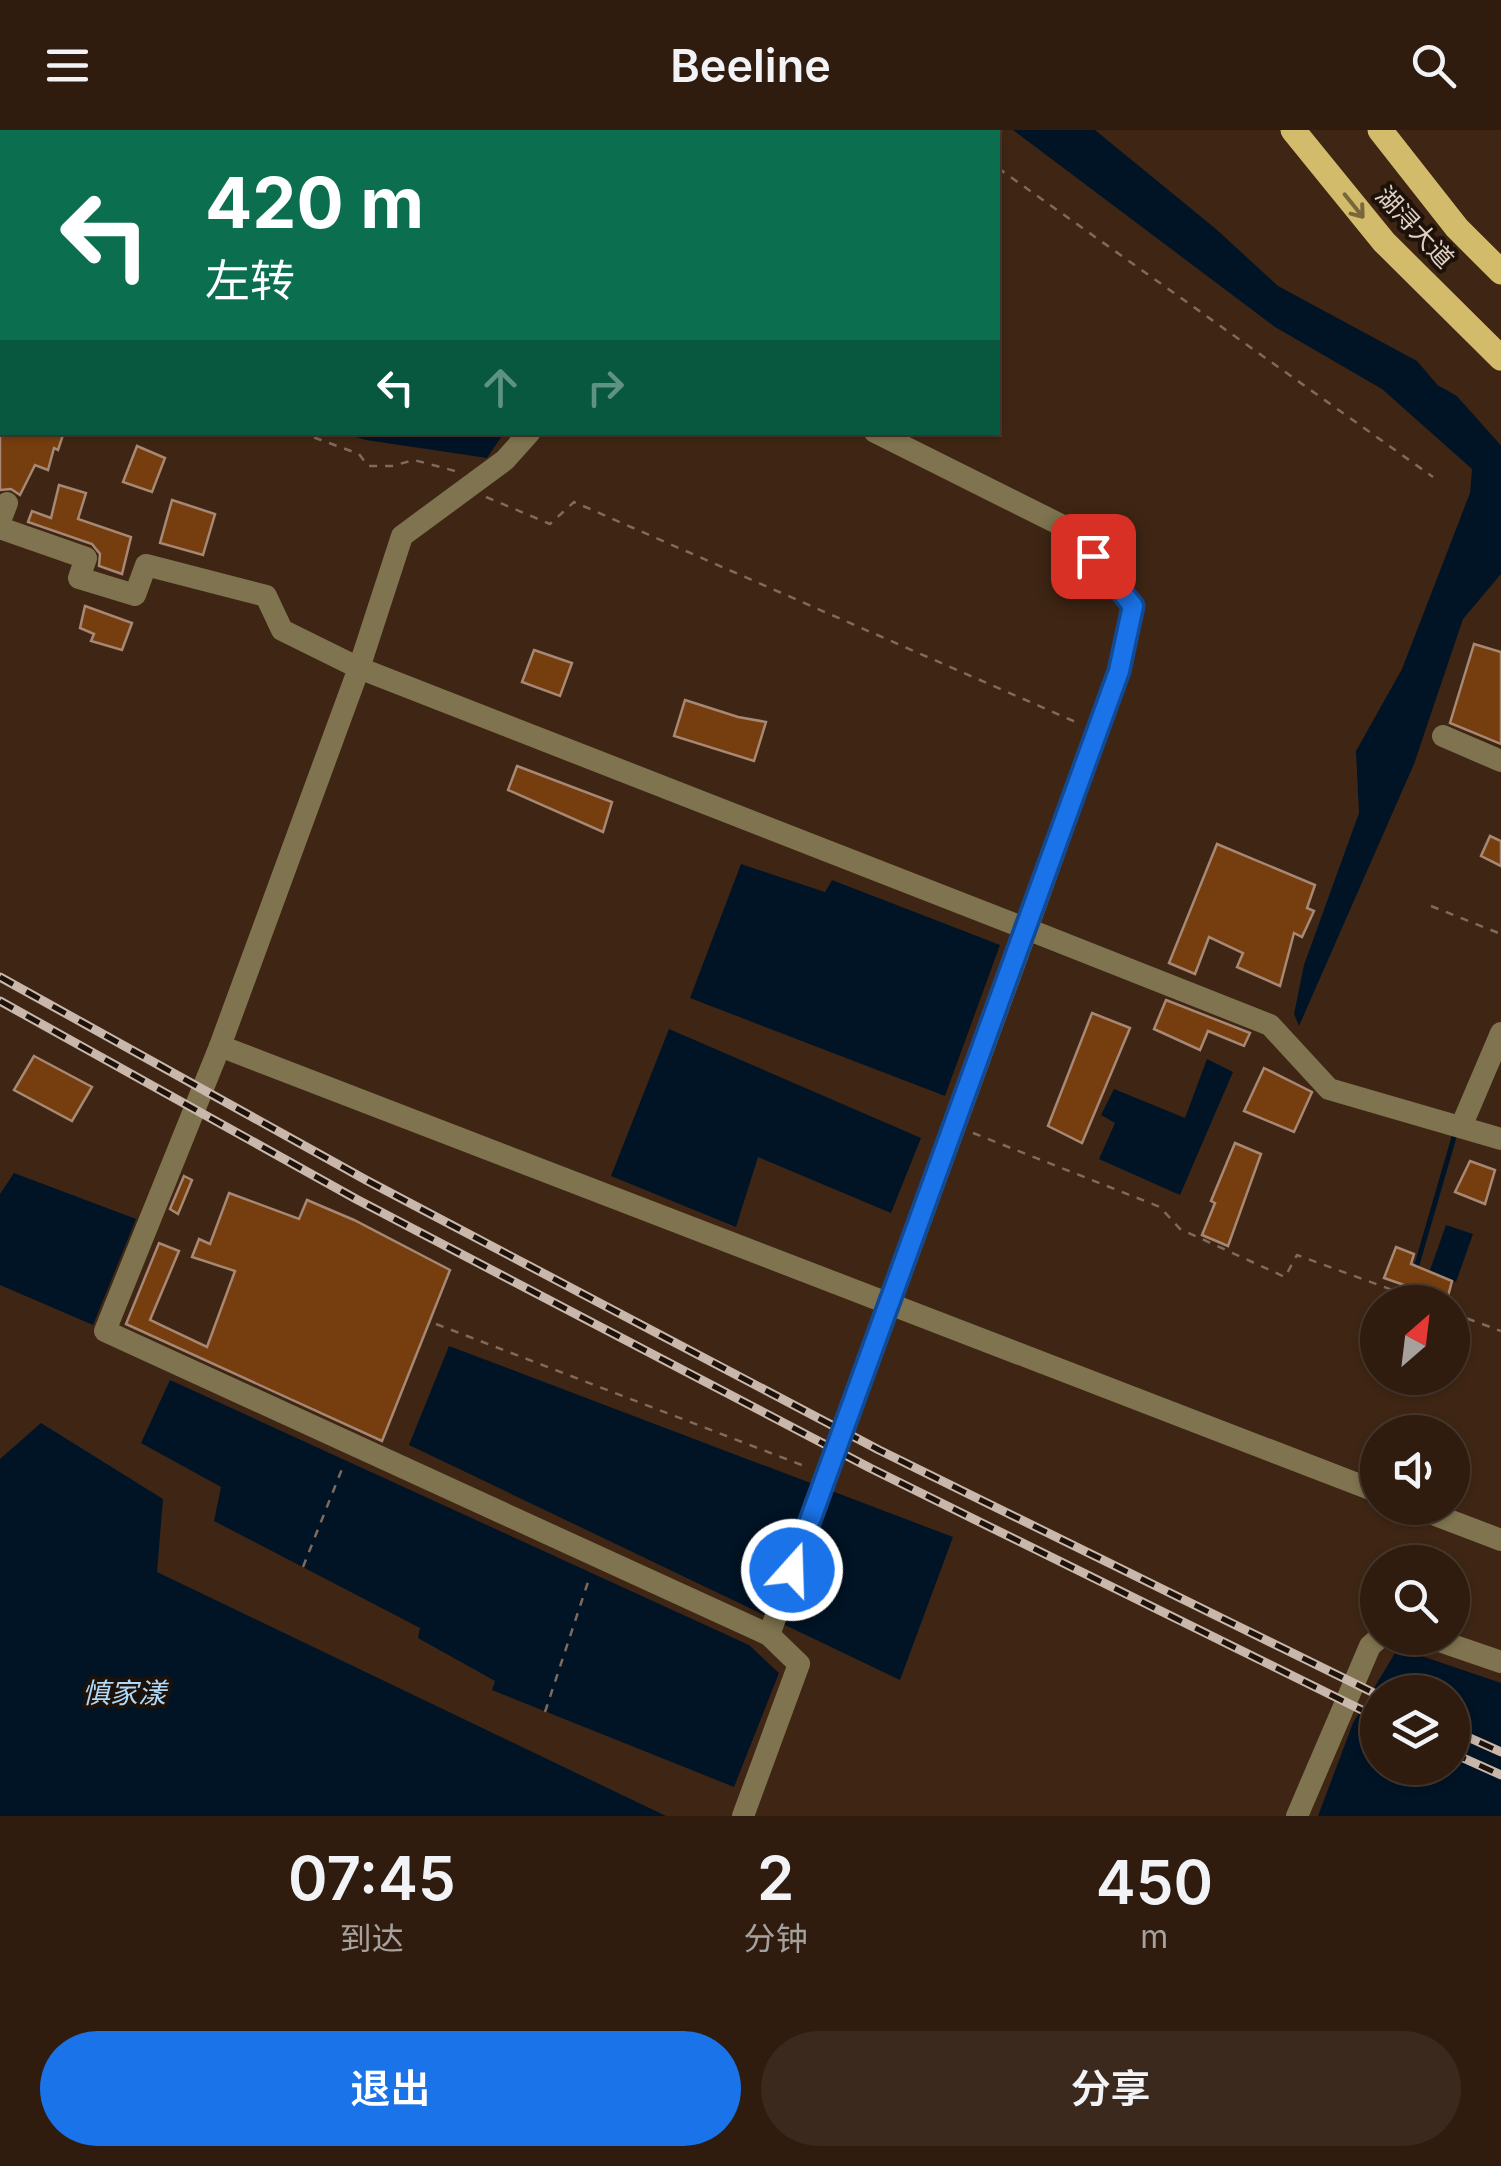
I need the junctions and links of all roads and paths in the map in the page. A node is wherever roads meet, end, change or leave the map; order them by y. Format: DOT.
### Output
graph roads {
  1 [pos="1293,130"];
  2 [pos="1380,130"];
  3 [pos="1000,169"];
  4 [pos="1501,272"];
  5 [pos="1501,358"];
  6 [pos="307,435"];
  7 [pos="527,435"];
  8 [pos="881,435"];
  9 [pos="1433,476"];
  10 [pos="474,483"];
  11 [pos="2,517"];
  12 [pos="359,668"];
  13 [pos="1097,732"];
  14 [pos="1443,736"];
  15 [pos="1501,760"];
  16 [pos="1431,906"];
  17 [pos="1027,929"];
  18 [pos="1501,934"];
  19 [pos="1501,1033"];
  20 [pos="220,1046"];
  21 [pos="955,1125"];
  22 [pos="1461,1127"];
  23 [pos="1501,1139"];
  24 [pos="1378,1285"];
  25 [pos="890,1304"];
  26 [pos="1470,1319"];
  27 [pos="436,1324"];
  28 [pos="1501,1330"];
  29 [pos="352,1444"];
  30 [pos="827,1474"];
  31 [pos="1360,1485"];
  32 [pos="1462,1525"];
  33 [pos="1501,1540"];
  34 [pos="596,1556"];
  35 [pos="303,1567"];
  36 [pos="769,1634"];
  37 [pos="1470,1651"];
  38 [pos="1366,1655"];
  39 [pos="1501,1662"];
  40 [pos="545,1712"];
  41 [pos="744,1816"];
  42 [pos="1297,1816"];
  1 -- 5 [label="main road, 湖浔大道, one-way"];
  2 -- 4 [label="main road, 湖浔大道"];
  3 -- 9 [label="path"];
  6 -- 10 [label="path"];
  7 -- 10 [label="street"];
  8 -- 13 [label="street"];
  10 -- 12 [label="street"];
  10 -- 13 [label="path"];
  11 -- 12 [label="street"];
  12 -- 17 [label="street"];
  12 -- 20 [label="street"];
  13 -- 17 [label="street"];
  14 -- 15 [label="street"];
  16 -- 18 [label="path"];
  17 -- 21 [label="street"];
  17 -- 22 [label="street"];
  19 -- 22 [label="street"];
  20 -- 25 [label="street"];
  20 -- 29 [label="street"];
  21 -- 24 [label="path"];
  21 -- 25 [label="street"];
  22 -- 23 [label="street"];
  25 -- 30 [label="street"];
  25 -- 31 [label="street"];
  26 -- 28 [label="path"];
  27 -- 30 [label="path"];
  29 -- 34 [label="street"];
  29 -- 35 [label="path"];
  30 -- 36 [label="street"];
  32 -- 33 [label="street"];
  34 -- 36 [label="street"];
  34 -- 40 [label="path"];
  36 -- 41 [label="street"];
  37 -- 39 [label="street"];
  38 -- 42 [label="street"];
}
